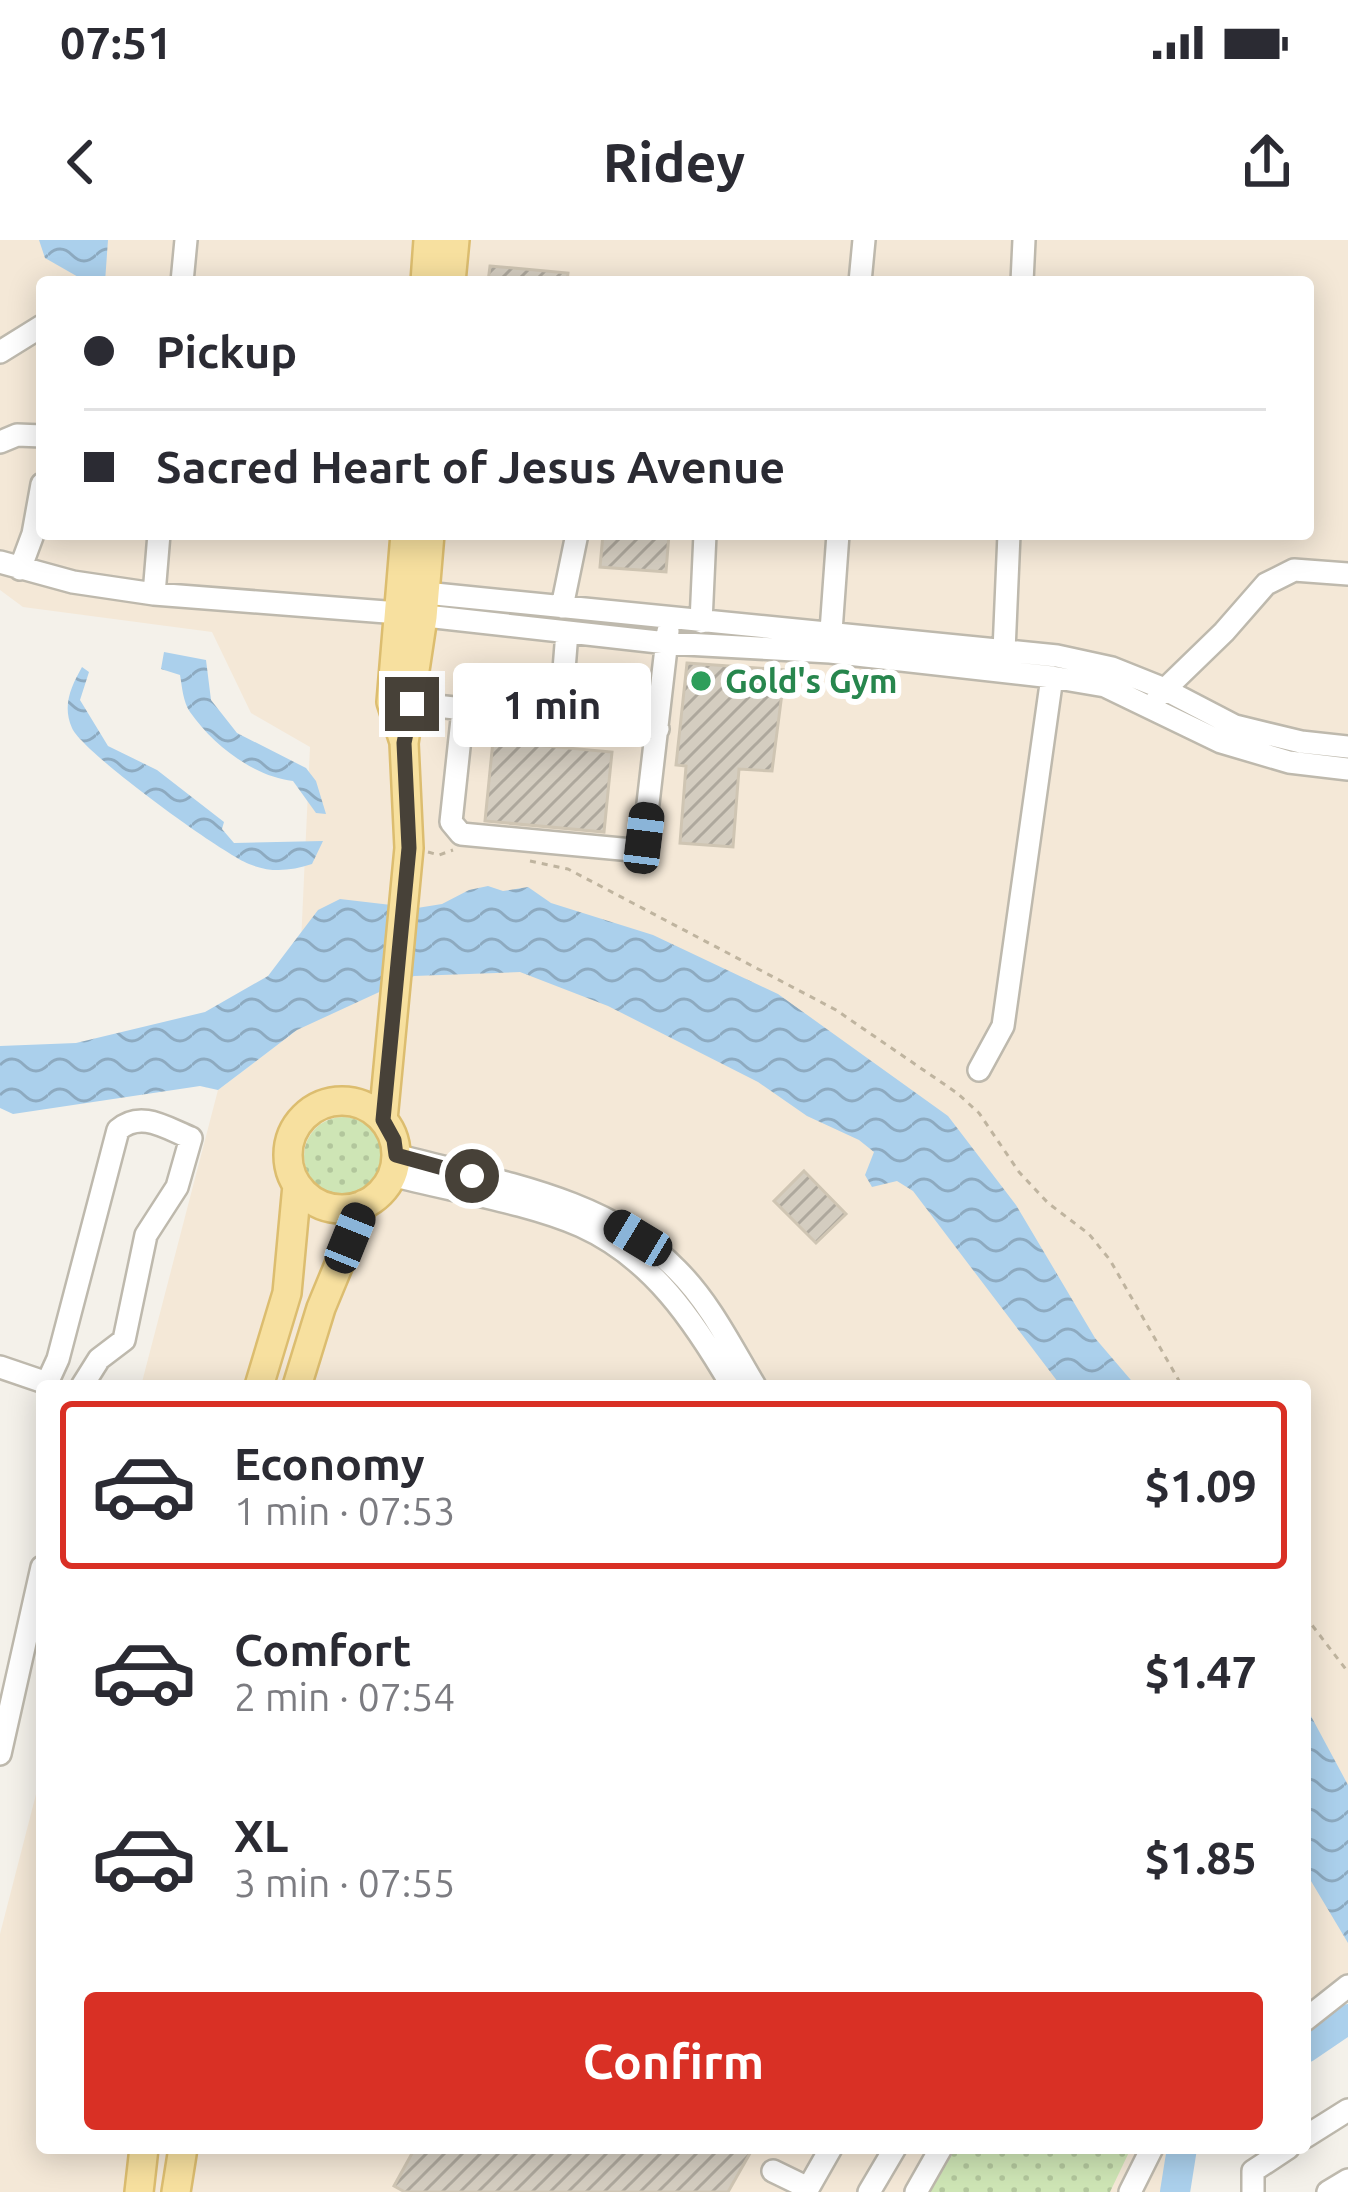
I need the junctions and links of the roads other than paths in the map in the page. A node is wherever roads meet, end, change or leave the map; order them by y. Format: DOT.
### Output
graph roads {
  1 [pos="186,240"];
  2 [pos="428,240"];
  3 [pos="455,240"];
  4 [pos="864,240"];
  5 [pos="1024,240"];
  6 [pos="183,276"];
  7 [pos="425,276"];
  8 [pos="452,276"];
  9 [pos="861,276"];
  10 [pos="1022,276"];
  11 [pos="36,330"];
  12 [pos="0,352"];
  13 [pos="36,436"];
  14 [pos="0,442"];
  15 [pos="36,517"];
  16 [pos="158,540"];
  17 [pos="406,540"];
  18 [pos="429,540"];
  19 [pos="576,540"];
  20 [pos="705,540"];
  21 [pos="838,540"];
  22 [pos="1009,540"];
  23 [pos="10,565"];
  24 [pos="1348,574"];
  25 [pos="154,594"];
  26 [pos="562,607"];
  27 [pos="416,608"];
  28 [pos="669,619"];
  29 [pos="700,622"];
  30 [pos="567,632"];
  31 [pos="759,637"];
  32 [pos="830,641"];
  33 [pos="667,643"];
  34 [pos="1004,651"];
  35 [pos="1052,677"];
  36 [pos="1157,698"];
  37 [pos="401,703"];
  38 [pos="463,710"];
  39 [pos="560,720"];
  40 [pos="658,729"];
  41 [pos="1348,747"];
  42 [pos="1348,769"];
  43 [pos="980,1070"];
  44 [pos="383,1120"];
  45 [pos="394,1165"];
  46 [pos="297,1184"];
  47 [pos="364,1204"];
  48 [pos="0,1367"];
  49 [pos="40,1380"];
  50 [pos="53,1380"];
  51 [pos="86,1380"];
  52 [pos="261,1380"];
  53 [pos="299,1380"];
  54 [pos="729,1380"];
  55 [pos="751,1380"];
  56 [pos="36,1593"];
  57 [pos="2,1739"];
  58 [pos="1348,1986"];
  59 [pos="1311,2015"];
  60 [pos="1348,2110"];
  61 [pos="1311,2134"];
  62 [pos="143,2154"];
  63 [pos="182,2154"];
  64 [pos="828,2154"];
  65 [pos="891,2154"];
  66 [pos="938,2154"];
  67 [pos="1149,2154"];
  68 [pos="1279,2154"];
  69 [pos="773,2171"];
  70 [pos="1348,2180"];
  71 [pos="807,2190"];
  72 [pos="139,2192"];
  73 [pos="176,2192"];
  74 [pos="869,2192"];
  75 [pos="916,2192"];
  76 [pos="1130,2192"];
  77 [pos="1252,2192"];
  78 [pos="1328,2192"];
  1 -- 6 [label="street"];
  2 -- 7 [label="main road"];
  3 -- 8 [label="main road"];
  4 -- 9 [label="street"];
  5 -- 10 [label="street"];
  11 -- 12 [label="street"];
  13 -- 14 [label="street"];
  15 -- 23 [label="street"];
  16 -- 25 [label="street"];
  17 -- 27 [label="main road"];
  18 -- 27 [label="main road"];
  19 -- 26 [label="street"];
  20 -- 29 [label="street"];
  21 -- 32 [label="street"];
  22 -- 34 [label="street"];
  23 -- 25 [label="street"];
  24 -- 36 [label="street"];
  25 -- 27 [label="street"];
  26 -- 27 [label="street"];
  26 -- 28 [label="street"];
  27 -- 30 [label="street"];
  27 -- 37 [label="main road"];
  28 -- 29 [label="street"];
  28 -- 33 [label="street"];
  29 -- 31 [label="street"];
  30 -- 33 [label="street"];
  30 -- 39 [label="street"];
  31 -- 32 [label="street"];
  31 -- 33 [label="street"];
  32 -- 34 [label="street"];
  32 -- 35 [label="street"];
  33 -- 40 [label="street"];
  34 -- 36 [label="street"];
  35 -- 36 [label="street"];
  35 -- 43 [label="street"];
  36 -- 41 [label="street"];
  36 -- 42 [label="street"];
  37 -- 38 [label="street"];
  37 -- 44 [label="main road"];
  38 -- 39 [label="street"];
  38 -- 40 [label="street"];
  39 -- 40 [label="street"];
  44 -- 45 [label="main road"];
  44 -- 46 [label="main road"];
  45 -- 47 [label="main road"];
  45 -- 54 [label="street"];
  45 -- 55 [label="street"];
  46 -- 47 [label="main road"];
  46 -- 52 [label="main road"];
  47 -- 53 [label="main road"];
  48 -- 49 [label="street"];
  50 -- 51 [label="street"];
  56 -- 57 [label="street"];
  58 -- 59 [label="street"];
  60 -- 61 [label="street"];
  62 -- 72 [label="main road"];
  63 -- 73 [label="main road"];
  64 -- 71 [label="street"];
  65 -- 74 [label="street"];
  66 -- 75 [label="street"];
  67 -- 76 [label="street"];
  68 -- 77 [label="street"];
  69 -- 71 [label="street"];
  70 -- 78 [label="street"];
}
